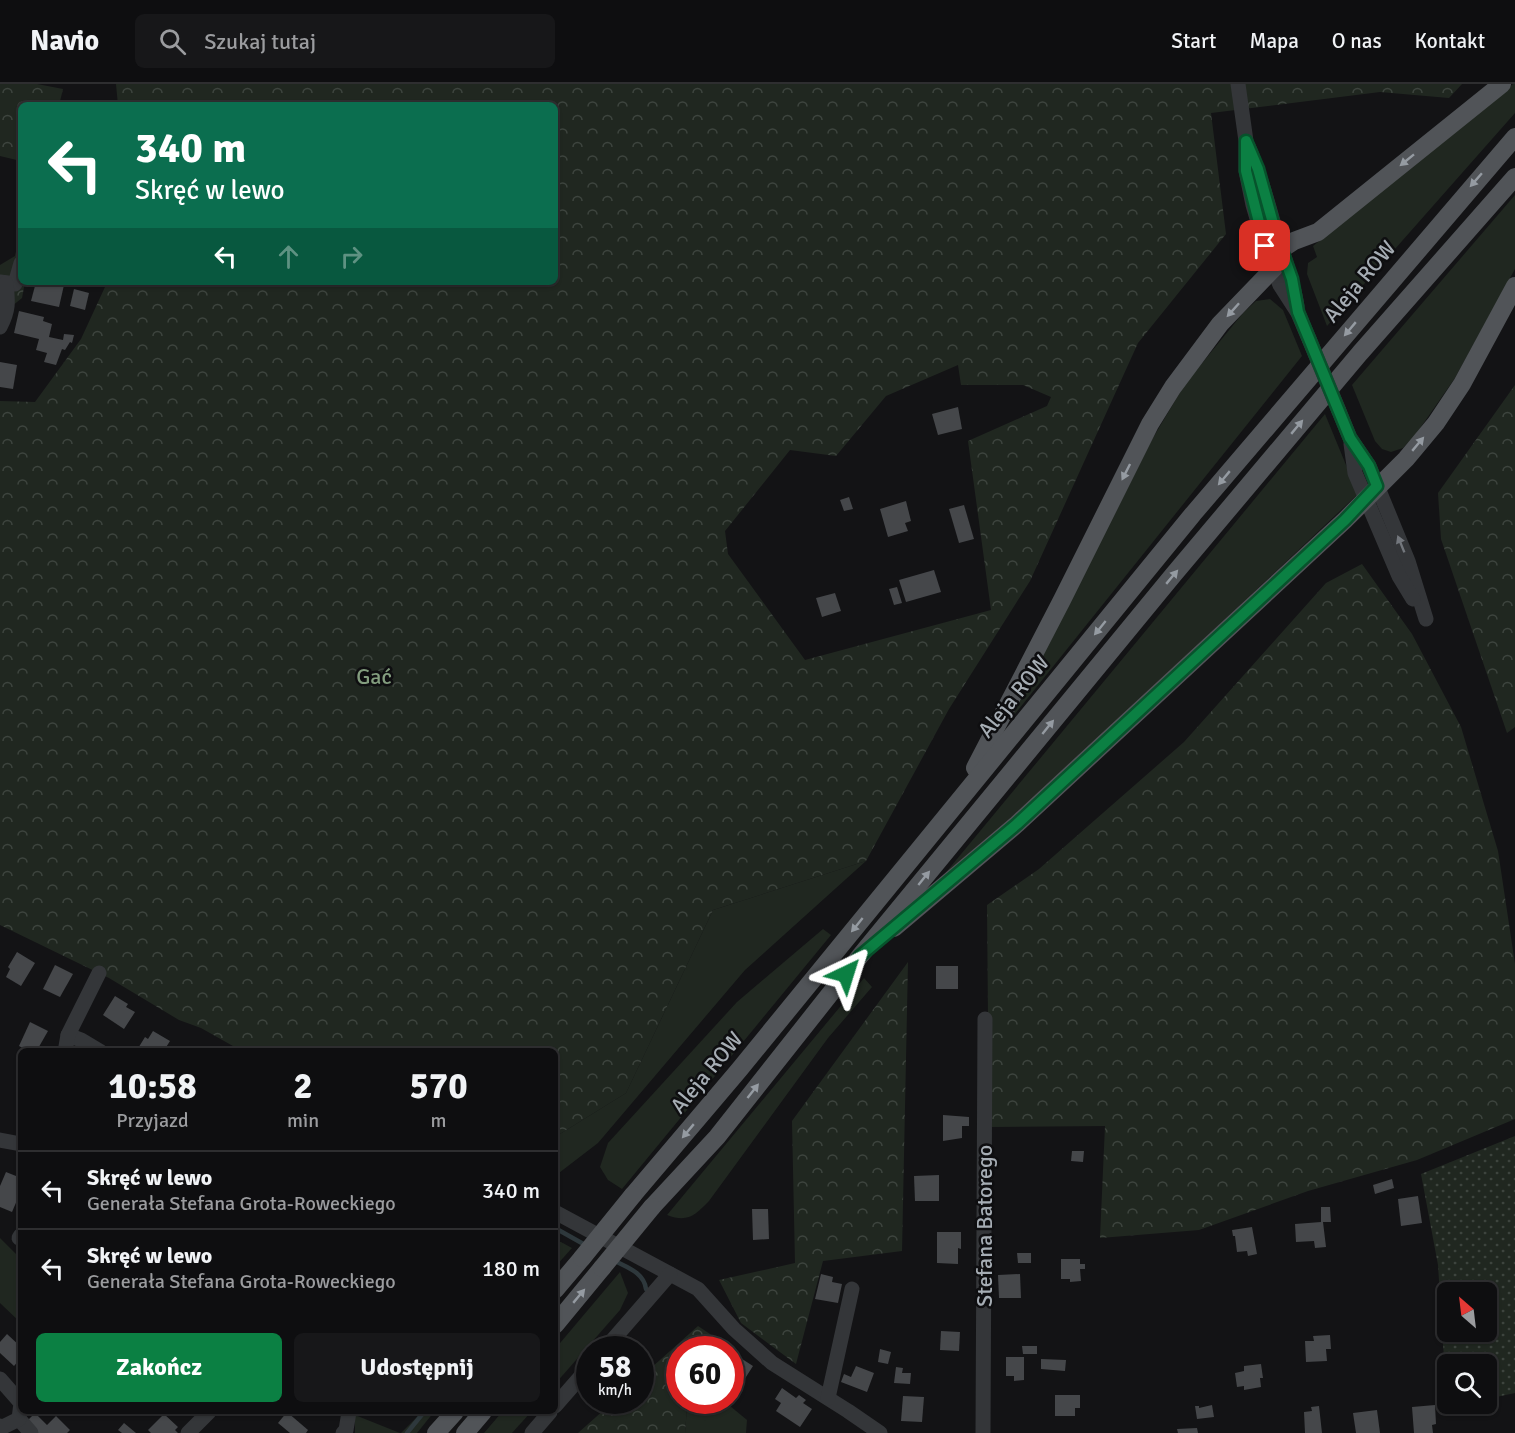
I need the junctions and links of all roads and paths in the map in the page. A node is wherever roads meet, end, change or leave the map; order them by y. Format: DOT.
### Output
graph roads {
  1 [pos="1238,84"];
  2 [pos="1502,84"];
  3 [pos="1515,137"];
  4 [pos="1246,141"];
  5 [pos="1515,177"];
  6 [pos="1281,249"];
  7 [pos="1274,268"];
  8 [pos="18,274"];
  9 [pos="3,282"];
  10 [pos="1515,286"];
  11 [pos="1298,312"];
  12 [pos="0,327"];
  13 [pos="1372,493"];
  14 [pos="960,798"];
  15 [pos="860,956"];
  16 [pos="99,973"];
  17 [pos="986,1019"];
  18 [pos="68,1035"];
  19 [pos="66,1048"];
  20 [pos="94,1048"];
  21 [pos="0,1140"];
  22 [pos="18,1143"];
  23 [pos="558,1214"];
  24 [pos="670,1274"];
  25 [pos="558,1286"];
  26 [pos="852,1289"];
  27 [pos="558,1321"];
  28 [pos="616,1336"];
  29 [pos="0,1379"];
  30 [pos="576,1382"];
  31 [pos="828,1398"];
  32 [pos="18,1400"];
  33 [pos="558,1403"];
  34 [pos="20,1414"];
  35 [pos="208,1414"];
  36 [pos="349,1414"];
  37 [pos="452,1414"];
  38 [pos="481,1414"];
  39 [pos="548,1414"];
  40 [pos="19,1419"];
  41 [pos="0,1426"];
  42 [pos="31,1433"];
  43 [pos="188,1433"];
  44 [pos="343,1433"];
  45 [pos="436,1433"];
  46 [pos="465,1433"];
  47 [pos="532,1433"];
  48 [pos="880,1433"];
  49 [pos="983,1433"];
  1 -- 4 [label="street"];
  2 -- 6 [label="main road, one-way"];
  3 -- 14 [label="main road, Aleja ROW, one-way"];
  4 -- 6 [label="street"];
  4 -- 7 [label="street"];
  15 -- 5 [label="main road, Aleja ROW, one-way"];
  6 -- 7 [label="main road"];
  6 -- 11 [label="street"];
  7 -- 11 [label="street"];
  7 -- 14 [label="main road, one-way"];
  8 -- 9 [label="street"];
  9 -- 12 [label="street"];
  13 -- 10 [label="main road, one-way"];
  11 -- 13 [label="street, bridge"];
  13 -- 13 [label="street, one-way"];
  13 -- 15 [label="main road"];
  14 -- 25 [label="main road, Aleja ROW, one-way, bridge"];
  27 -- 15 [label="main road, Aleja ROW, one-way, bridge"];
  16 -- 18 [label="street"];
  17 -- 49 [label="street, Stefana Batorego"];
  18 -- 19 [label="street"];
  18 -- 20 [label="street"];
  21 -- 22 [label="street"];
  23 -- 24 [label="street"];
  24 -- 28 [label="street"];
  24 -- 31 [label="street"];
  26 -- 31 [label="street"];
  29 -- 32 [label="street"];
  30 -- 33 [label="street"];
  31 -- 48 [label="street"];
  34 -- 40 [label="street"];
  35 -- 43 [label="street"];
  36 -- 44 [label="street"];
  37 -- 45 [label="main road"];
  38 -- 46 [label="main road"];
  39 -- 47 [label="street"];
  40 -- 41 [label="street"];
  40 -- 42 [label="street"];
}
